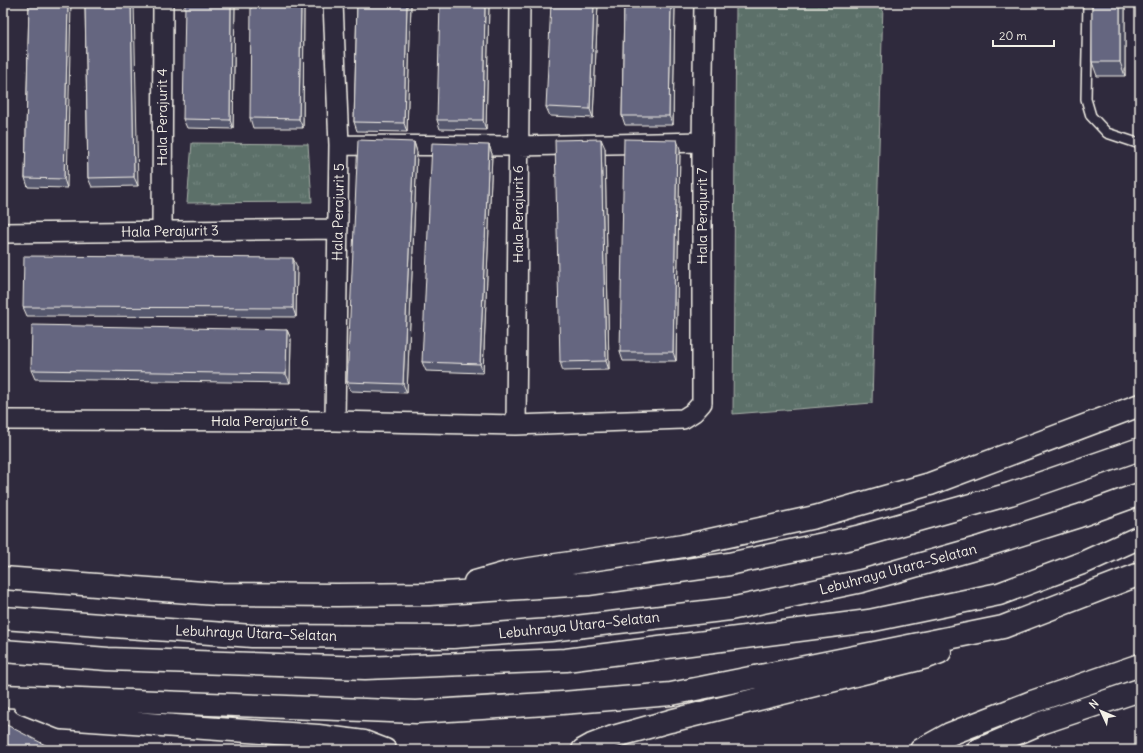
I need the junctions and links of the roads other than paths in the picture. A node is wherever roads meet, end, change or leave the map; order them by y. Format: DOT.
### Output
graph roads {
  1 [pos="162,3"];
  2 [pos="333,3"];
  3 [pos="520,3"];
  4 [pos="704,3"];
  5 [pos="1088,3"];
  6 [pos="702,142"];
  7 [pos="1140,144"];
  8 [pos="339,145"];
  9 [pos="518,146"];
  10 [pos="338,228"];
  11 [pos="162,231"];
  12 [pos="3,233"];
  13 [pos="1140,405"];
  14 [pos="683,419"];
  15 [pos="3,420"];
  16 [pos="335,421"];
  17 [pos="516,425"];
  18 [pos="1140,449"];
  19 [pos="1140,494"];
  20 [pos="1140,537"];
  21 [pos="1140,574"];
  22 [pos="3,578"];
  23 [pos="429,594"];
  24 [pos="3,618"];
  25 [pos="1003,627"];
  26 [pos="3,651"];
  27 [pos="1140,665"];
  28 [pos="1140,690"];
  29 [pos="6,696"];
  30 [pos="385,750"];
  31 [pos="583,750"];
  32 [pos="921,750"];
  33 [pos="978,750"];
  1 -- 11 [label="street, Hala Perajurit 4"];
  2 -- 8 [label="street, Hala Perajurit 5"];
  3 -- 9 [label="street, Hala Perajurit 6"];
  4 -- 6 [label="street, Hala Perajurit 7"];
  5 -- 7 [label="lane"];
  6 -- 9 [label="street"];
  6 -- 14 [label="street, Hala Perajurit 7"];
  8 -- 9 [label="street"];
  8 -- 10 [label="street, Hala Perajurit 5"];
  9 -- 17 [label="street, Hala Perajurit 6"];
  10 -- 11 [label="street, Hala Perajurit 3"];
  10 -- 16 [label="street, Hala Perajurit 5"];
  11 -- 12 [label="street, Hala Perajurit 3"];
  13 -- 23 [label="main road"];
  14 -- 17 [label="street, Hala Perajurit 6"];
  15 -- 16 [label="street, Hala Perajurit 6"];
  16 -- 17 [label="street, Hala Perajurit 6"];
  18 -- 23 [label="main road"];
  19 -- 24 [label="main road, Lebuhraya Utara–Selatan"];
  20 -- 26 [label="main road"];
  21 -- 25 [label="main road"];
  22 -- 23 [label="main road"];
  25 -- 29 [label="main road"];
  25 -- 31 [label="main road"];
  27 -- 32 [label="main road"];
  28 -- 33 [label="main road"];
  29 -- 30 [label="main road"];
}
